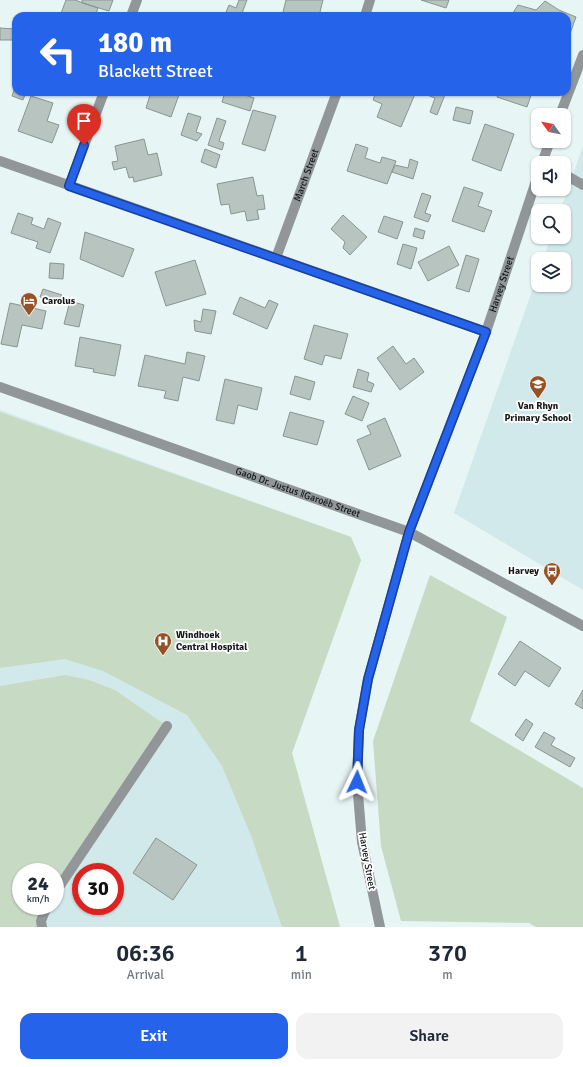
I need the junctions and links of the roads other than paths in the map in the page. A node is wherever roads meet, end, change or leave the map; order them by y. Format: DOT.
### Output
graph roads {
  1 [pos="137,0"];
  2 [pos="370,0"];
  3 [pos="133,12"];
  4 [pos="366,12"];
  5 [pos="583,55"];
  6 [pos="571,86"];
  7 [pos="103,96"];
  8 [pos="336,96"];
  9 [pos="567,96"];
  10 [pos="563,108"];
  11 [pos="0,161"];
  12 [pos="571,178"];
  13 [pos="583,185"];
  14 [pos="69,186"];
  15 [pos="531,196"];
  16 [pos="276,258"];
  17 [pos="486,332"];
  18 [pos="0,387"];
  19 [pos="409,532"];
  20 [pos="583,626"];
  21 [pos="167,726"];
  22 [pos="64,880"];
  23 [pos="43,915"];
  24 [pos="42,927"];
  25 [pos="380,927"];
  1 -- 3 [label="street"];
  2 -- 4 [label="street"];
  5 -- 6 [label="street"];
  7 -- 14 [label="street"];
  8 -- 16 [label="street, March Street"];
  9 -- 10 [label="street"];
  11 -- 14 [label="street"];
  12 -- 13 [label="street"];
  14 -- 16 [label="street"];
  15 -- 17 [label="street, Harvey Street"];
  16 -- 17 [label="street"];
  17 -- 19 [label="street, Harvey Street"];
  18 -- 19 [label="street, Gaob Dr. Justus ǁGaroëb Street"];
  19 -- 20 [label="street, Gaob Dr. Justus ǁGaroëb Street"];
  19 -- 25 [label="street, Harvey Street"];
  21 -- 22 [label="street"];
  23 -- 24 [label="street"];
}
